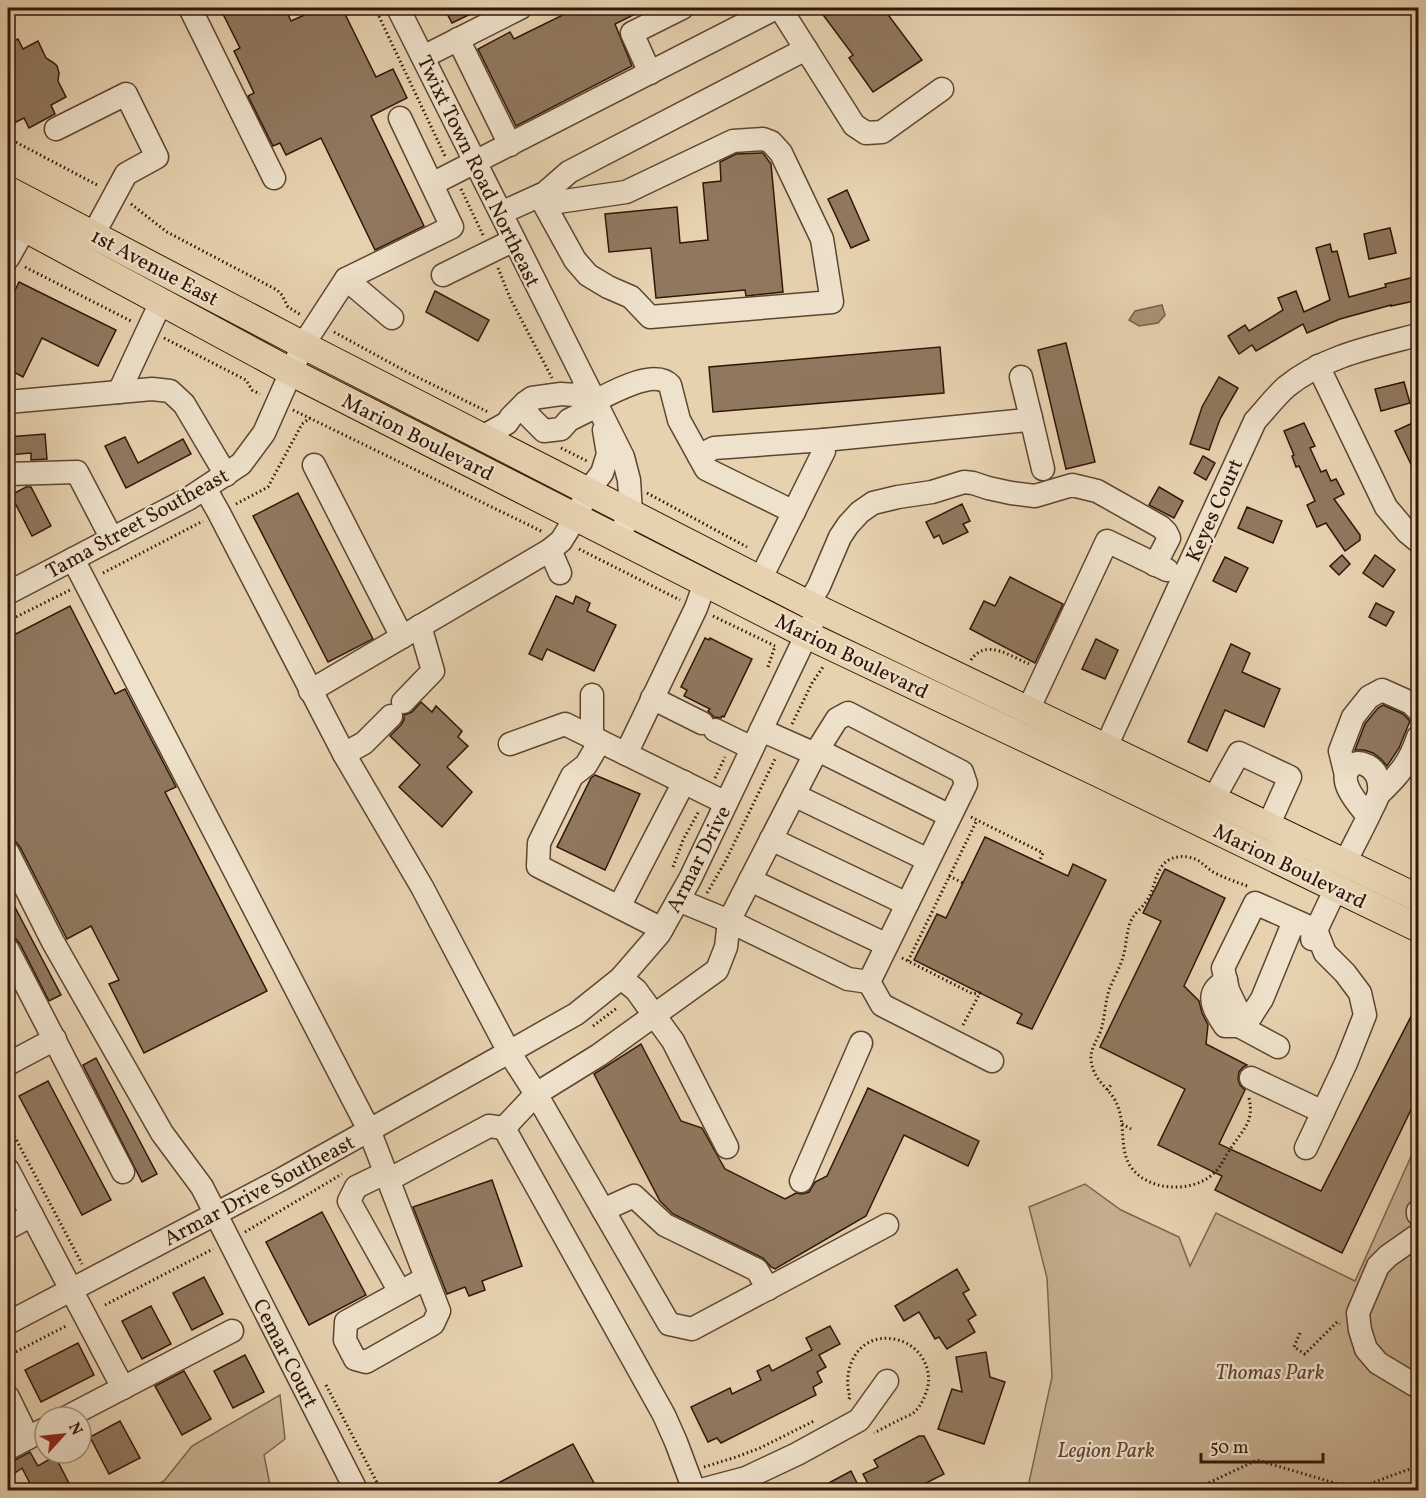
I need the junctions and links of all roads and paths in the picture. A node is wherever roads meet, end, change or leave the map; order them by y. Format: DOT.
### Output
graph roads {
  1 [pos="190,8"];
  2 [pos="398,8"];
  3 [pos="520,8"];
  4 [pos="682,8"];
  5 [pos="778,8"];
  6 [pos="458,39"];
  7 [pos="806,49"];
  8 [pos="423,57"];
  9 [pos="650,73"];
  10 [pos="942,89"];
  11 [pos="400,118"];
  12 [pos="56,129"];
  13 [pos="8,138"];
  14 [pos="510,145"];
  15 [pos="475,162"];
  16 [pos="274,178"];
  17 [pos="432,184"];
  18 [pos="8,190"];
  19 [pos="115,194"];
  20 [pos="542,200"];
  21 [pos="501,213"];
  22 [pos="16,224"];
  23 [pos="93,235"];
  24 [pos="514,240"];
  25 [pos="8,258"];
  26 [pos="443,275"];
  27 [pos="346,279"];
  28 [pos="161,302"];
  29 [pos="392,318"];
  30 [pos="148,330"];
  31 [pos="310,334"];
  32 [pos="1419,335"];
  33 [pos="1318,366"];
  34 [pos="291,372"];
  35 [pos="1022,377"];
  36 [pos="119,392"];
  37 [pos="8,402"];
  38 [pos="277,402"];
  39 [pos="595,402"];
  40 [pos="525,403"];
  41 [pos="310,418"];
  42 [pos="1031,418"];
  43 [pos="508,422"];
  44 [pos="482,437"];
  45 [pos="824,440"];
  46 [pos="555,445"];
  47 [pos="699,456"];
  48 [pos="314,465"];
  49 [pos="604,469"];
  50 [pos="1043,469"];
  51 [pos="8,474"];
  52 [pos="226,474"];
  53 [pos="629,483"];
  54 [pos="205,488"];
  55 [pos="588,491"];
  56 [pos="794,512"];
  57 [pos="219,513"];
  58 [pos="631,513"];
  59 [pos="576,518"];
  60 [pos="112,539"];
  61 [pos="619,539"];
  62 [pos="1419,541"];
  63 [pos="556,545"];
  64 [pos="72,559"];
  65 [pos="1155,565"];
  66 [pos="765,569"];
  67 [pos="560,573"];
  68 [pos="1183,579"];
  69 [pos="84,583"];
  70 [pos="8,593"];
  71 [pos="700,596"];
  72 [pos="814,607"];
  73 [pos="8,621"];
  74 [pos="411,632"];
  75 [pos="807,635"];
  76 [pos="775,646"];
  77 [pos="970,661"];
  78 [pos="816,665"];
  79 [pos="821,670"];
  80 [pos="1046,671"];
  81 [pos="310,691"];
  82 [pos="592,695"];
  83 [pos="652,698"];
  84 [pos="1028,710"];
  85 [pos="1419,710"];
  86 [pos="1419,737"];
  87 [pos="757,739"];
  88 [pos="596,740"];
  89 [pos="510,744"];
  90 [pos="817,752"];
  91 [pos="344,754"];
  92 [pos="626,754"];
  93 [pos="1100,760"];
  94 [pos="1346,775"];
  95 [pos="684,782"];
  96 [pos="1379,794"];
  97 [pos="794,795"];
  98 [pos="1214,800"];
  99 [pos="726,803"];
  100 [pos="952,812"];
  101 [pos="1368,816"];
  102 [pos="977,820"];
  103 [pos="1268,826"];
  104 [pos="771,839"];
  105 [pos="8,853"];
  106 [pos="928,860"];
  107 [pos="1039,862"];
  108 [pos="1346,863"];
  109 [pos="750,880"];
  110 [pos="1336,888"];
  111 [pos="1419,898"];
  112 [pos="678,900"];
  113 [pos="1255,903"];
  114 [pos="907,904"];
  115 [pos="619,907"];
  116 [pos="729,921"];
  117 [pos="1294,921"];
  118 [pos="1419,928"];
  119 [pos="662,929"];
  120 [pos="1314,935"];
  121 [pos="886,947"];
  122 [pos="8,950"];
  123 [pos="908,961"];
  124 [pos="621,978"];
  125 [pos="869,982"];
  126 [pos="656,1015"];
  127 [pos="1245,1021"];
  128 [pos="55,1039"];
  129 [pos="954,1042"];
  130 [pos="861,1043"];
  131 [pos="1278,1047"];
  132 [pos="509,1052"];
  133 [pos="992,1061"];
  134 [pos="8,1064"];
  135 [pos="1253,1079"];
  136 [pos="1111,1085"];
  137 [pos="1107,1090"];
  138 [pos="536,1094"];
  139 [pos="1323,1112"];
  140 [pos="8,1124"];
  141 [pos="1122,1124"];
  142 [pos="504,1128"];
  143 [pos="1131,1129"];
  144 [pos="369,1130"];
  145 [pos="727,1147"];
  146 [pos="1306,1148"];
  147 [pos="8,1170"];
  148 [pos="123,1172"];
  149 [pos="386,1176"];
  150 [pos="801,1181"];
  151 [pos="603,1210"];
  152 [pos="32,1215"];
  153 [pos="215,1215"];
  154 [pos="887,1226"];
  155 [pos="8,1228"];
  156 [pos="1419,1235"];
  157 [pos="228,1241"];
  158 [pos="82,1266"];
  159 [pos="426,1278"];
  160 [pos="768,1289"];
  161 [pos="72,1290"];
  162 [pos="400,1292"];
  163 [pos="102,1299"];
  164 [pos="105,1305"];
  165 [pos="98,1311"];
  166 [pos="8,1323"];
  167 [pos="69,1324"];
  168 [pos="232,1332"];
  169 [pos="1300,1333"];
  170 [pos="1361,1334"];
  171 [pos="8,1356"];
  172 [pos="887,1381"];
  173 [pos="1419,1387"];
  174 [pos="123,1388"];
  175 [pos="8,1397"];
  176 [pos="91,1405"];
  177 [pos="28,1438"];
  178 [pos="1419,1466"];
  179 [pos="1353,1490"];
  180 [pos="356,1491"];
  181 [pos="694,1491"];
  182 [pos="700,1491"];
  183 [pos="1198,1491"];
  1 -- 16 [label="street"];
  2 -- 8 [label="street, Twixt Town Road Northeast"];
  3 -- 6 [label="street"];
  4 -- 9 [label="street"];
  5 -- 7 [label="street"];
  5 -- 9 [label="street"];
  6 -- 8 [label="street"];
  6 -- 14 [label="street"];
  7 -- 10 [label="street"];
  7 -- 20 [label="street"];
  8 -- 15 [label="street, Twixt Town Road Northeast"];
  9 -- 14 [label="street"];
  11 -- 17 [label="street"];
  12 -- 19 [label="street"];
  13 -- 19 [label="path"];
  14 -- 15 [label="street"];
  15 -- 17 [label="street"];
  15 -- 21 [label="street, Twixt Town Road Northeast"];
  17 -- 27 [label="street"];
  18 -- 23 [label="main road, 1st Avenue East"];
  19 -- 23 [label="street"];
  19 -- 31 [label="path"];
  20 -- 20 [label="street"];
  20 -- 21 [label="street"];
  21 -- 24 [label="street, Twixt Town Road Northeast"];
  22 -- 25 [label="street"];
  22 -- 28 [label="main road, 1st Avenue East"];
  23 -- 31 [label="main road, 1st Avenue East"];
  24 -- 26 [label="street"];
  24 -- 39 [label="street, Twixt Town Road Northeast"];
  25 -- 30 [label="path"];
  27 -- 29 [label="street"];
  27 -- 31 [label="street, Tama Street Southeast"];
  28 -- 30 [label="street"];
  28 -- 34 [label="main road, 1st Avenue East"];
  30 -- 36 [label="street"];
  30 -- 38 [label="path"];
  31 -- 34 [label="street, Tama Street Southeast"];
  31 -- 43 [label="path"];
  31 -- 44 [label="main road, Marion Boulevard"];
  32 -- 33 [label="street, Keyes Court"];
  33 -- 62 [label="street"];
  33 -- 68 [label="street, Keyes Court"];
  34 -- 38 [label="street, Tama Street Southeast"];
  34 -- 59 [label="main road, Marion Boulevard"];
  35 -- 42 [label="street"];
  36 -- 37 [label="street"];
  36 -- 52 [label="street"];
  38 -- 41 [label="path"];
  38 -- 52 [label="street, Tama Street Southeast"];
  39 -- 40 [label="street"];
  39 -- 40 [label="street"];
  39 -- 47 [label="street"];
  39 -- 49 [label="street"];
  39 -- 53 [label="street, Twixt Town Road Northeast"];
  40 -- 43 [label="street"];
  41 -- 57 [label="path"];
  41 -- 63 [label="path"];
  42 -- 45 [label="street"];
  42 -- 50 [label="street"];
  43 -- 44 [label="street"];
  44 -- 55 [label="main road, Marion Boulevard"];
  45 -- 47 [label="street"];
  45 -- 56 [label="street"];
  46 -- 49 [label="path"];
  47 -- 56 [label="street"];
  48 -- 74 [label="street"];
  49 -- 55 [label="street"];
  51 -- 60 [label="street"];
  52 -- 54 [label="street, Tama Street Southeast"];
  53 -- 58 [label="street, Twixt Town Road Northeast"];
  53 -- 66 [label="path"];
  54 -- 57 [label="street"];
  54 -- 60 [label="street, Tama Street Southeast"];
  55 -- 58 [label="main road, Marion Boulevard"];
  55 -- 59 [label="street"];
  56 -- 66 [label="street"];
  57 -- 69 [label="path"];
  57 -- 81 [label="street"];
  58 -- 61 [label="street"];
  58 -- 66 [label="main road, Marion Boulevard"];
  59 -- 61 [label="main road, Marion Boulevard"];
  59 -- 63 [label="street"];
  60 -- 64 [label="street, Tama Street Southeast"];
  61 -- 71 [label="main road, Marion Boulevard"];
  63 -- 67 [label="street"];
  63 -- 71 [label="path"];
  63 -- 74 [label="street"];
  64 -- 69 [label="street"];
  64 -- 70 [label="street, Tama Street Southeast"];
  65 -- 68 [label="street"];
  65 -- 72 [label="street, Armar Drive"];
  65 -- 80 [label="street"];
  66 -- 72 [label="main road, Marion Boulevard"];
  68 -- 93 [label="street, Keyes Court"];
  69 -- 73 [label="path"];
  69 -- 144 [label="street"];
  71 -- 75 [label="main road, Marion Boulevard"];
  71 -- 76 [label="path"];
  71 -- 83 [label="street"];
  72 -- 75 [label="street, Armar Drive"];
  72 -- 84 [label="main road, Marion Boulevard"];
  74 -- 81 [label="street"];
  74 -- 91 [label="street"];
  75 -- 87 [label="street, Armar Drive"];
  75 -- 93 [label="main road, Marion Boulevard"];
  77 -- 80 [label="path"];
  78 -- 79 [label="path"];
  80 -- 84 [label="street"];
  81 -- 91 [label="street"];
  82 -- 88 [label="street"];
  83 -- 87 [label="street"];
  83 -- 92 [label="street"];
  84 -- 93 [label="main road, Marion Boulevard"];
  85 -- 94 [label="street"];
  86 -- 96 [label="street"];
  87 -- 90 [label="street"];
  87 -- 99 [label="street, Armar Drive"];
  88 -- 89 [label="street"];
  88 -- 92 [label="street"];
  88 -- 115 [label="street"];
  90 -- 97 [label="street"];
  90 -- 100 [label="street"];
  90 -- 100 [label="street"];
  91 -- 132 [label="street"];
  92 -- 95 [label="street"];
  93 -- 98 [label="main road, Marion Boulevard"];
  93 -- 110 [label="main road, Marion Boulevard"];
  94 -- 96 [label="street"];
  94 -- 101 [label="street"];
  95 -- 99 [label="street"];
  95 -- 115 [label="street"];
  96 -- 101 [label="street"];
  97 -- 104 [label="street"];
  97 -- 106 [label="street"];
  98 -- 103 [label="main road, Marion Boulevard"];
  98 -- 103 [label="street"];
  99 -- 112 [label="street, Armar Drive"];
  100 -- 102 [label="path"];
  100 -- 106 [label="street"];
  101 -- 108 [label="street"];
  102 -- 107 [label="path"];
  102 -- 123 [label="path"];
  103 -- 108 [label="main road, Marion Boulevard"];
  104 -- 109 [label="street"];
  104 -- 114 [label="street"];
  105 -- 153 [label="street, Cemar Court"];
  106 -- 114 [label="street"];
  108 -- 111 [label="main road, Marion Boulevard"];
  109 -- 116 [label="street"];
  109 -- 121 [label="street"];
  110 -- 118 [label="main road, Marion Boulevard"];
  110 -- 120 [label="street"];
  112 -- 116 [label="street"];
  112 -- 119 [label="street, Armar Drive"];
  113 -- 117 [label="street"];
  113 -- 127 [label="street"];
  113 -- 137 [label="path"];
  114 -- 121 [label="street"];
  115 -- 119 [label="street"];
  116 -- 125 [label="street"];
  116 -- 126 [label="street"];
  117 -- 120 [label="street"];
  117 -- 127 [label="street"];
  119 -- 124 [label="street, Armar Drive"];
  120 -- 139 [label="street"];
  121 -- 123 [label="path"];
  121 -- 125 [label="street"];
  122 -- 128 [label="street"];
  123 -- 129 [label="path"];
  124 -- 126 [label="street"];
  124 -- 132 [label="street, Armar Drive"];
  125 -- 129 [label="street"];
  126 -- 138 [label="street"];
  126 -- 145 [label="street"];
  127 -- 131 [label="street"];
  128 -- 134 [label="street"];
  128 -- 148 [label="street"];
  129 -- 133 [label="street"];
  130 -- 150 [label="street"];
  132 -- 138 [label="street"];
  132 -- 144 [label="street, Armar Drive Southeast"];
  135 -- 139 [label="street"];
  135 -- 141 [label="path"];
  136 -- 137 [label="path"];
  137 -- 141 [label="path"];
  138 -- 142 [label="street"];
  138 -- 151 [label="street"];
  139 -- 146 [label="street"];
  140 -- 158 [label="path"];
  141 -- 143 [label="path"];
  142 -- 149 [label="street"];
  142 -- 181 [label="street"];
  144 -- 149 [label="street"];
  144 -- 153 [label="street, Armar Drive Southeast"];
  147 -- 152 [label="street"];
  149 -- 159 [label="street"];
  149 -- 162 [label="street"];
  151 -- 160 [label="street"];
  151 -- 160 [label="street"];
  152 -- 155 [label="street"];
  152 -- 161 [label="street"];
  153 -- 157 [label="street, Cemar Court"];
  153 -- 161 [label="street, Armar Drive Southeast"];
  154 -- 160 [label="street"];
  156 -- 170 [label="street"];
  157 -- 164 [label="path"];
  157 -- 180 [label="street, Cemar Court"];
  159 -- 162 [label="street"];
  159 -- 162 [label="street"];
  161 -- 166 [label="street, Armar Drive Southeast"];
  161 -- 174 [label="street"];
  163 -- 164 [label="path"];
  164 -- 165 [label="path"];
  167 -- 171 [label="path"];
  168 -- 174 [label="street"];
  169 -- 170 [label="path"];
  170 -- 173 [label="street"];
  172 -- 182 [label="street"];
  174 -- 176 [label="street"];
  175 -- 177 [label="street"];
  178 -- 179 [label="path"];
  179 -- 183 [label="path"];
}
